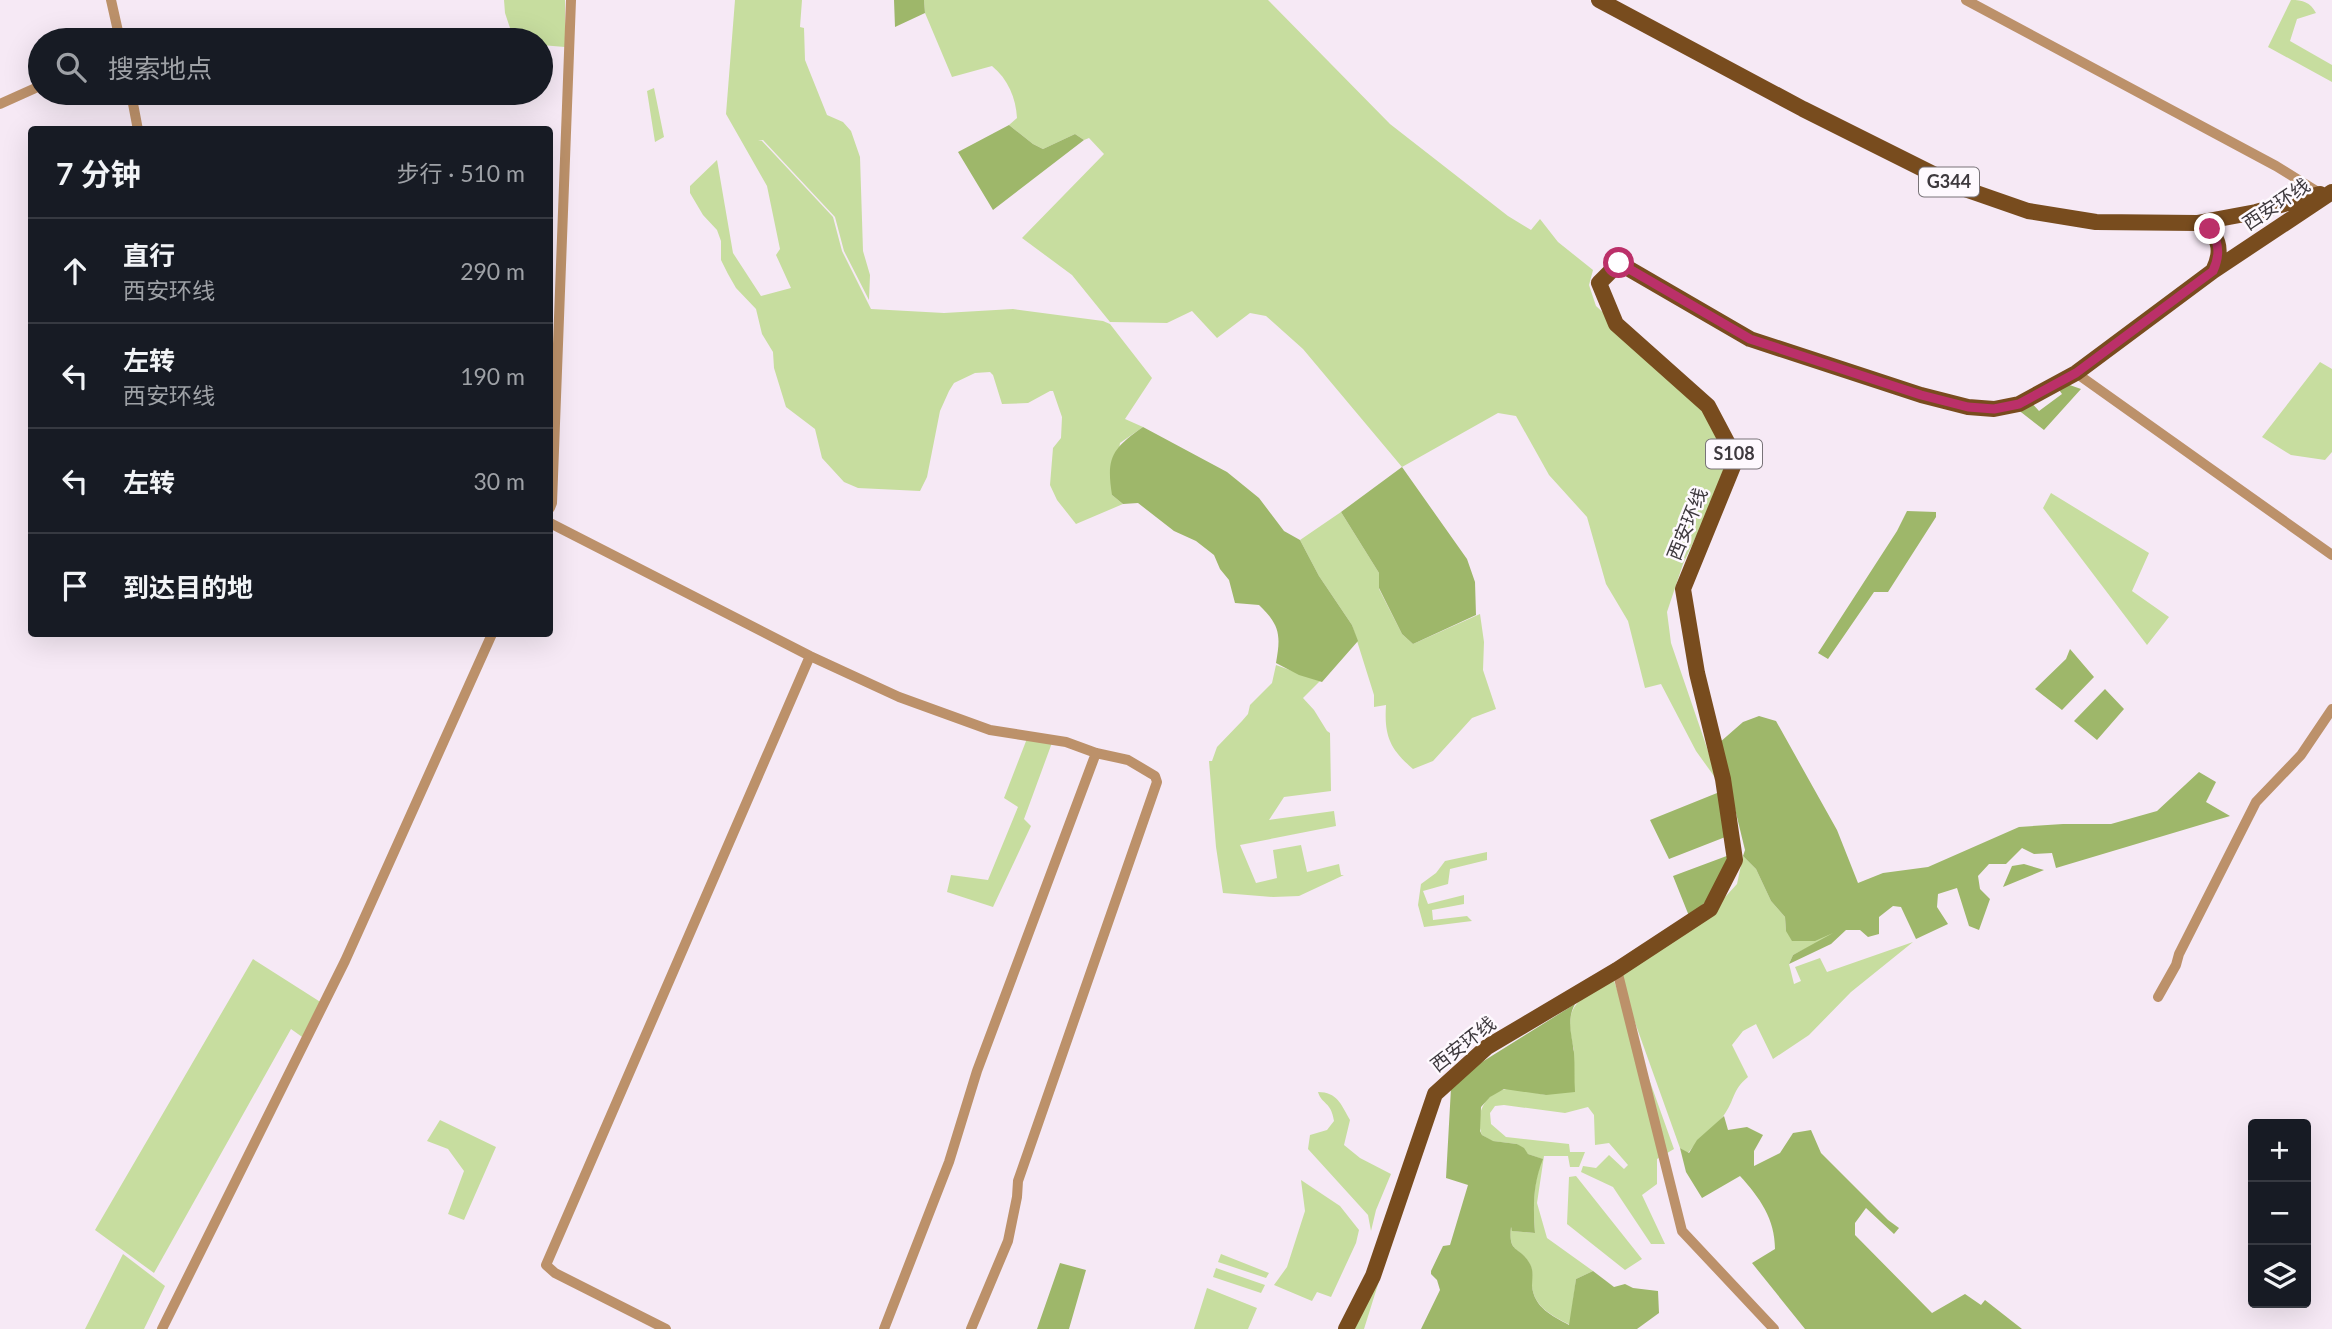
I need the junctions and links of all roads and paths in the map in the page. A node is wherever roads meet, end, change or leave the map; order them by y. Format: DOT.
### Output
graph roads {
  1 [pos="111,0"];
  2 [pos="571,0"];
  3 [pos="1599,0"];
  4 [pos="1966,0"];
  5 [pos="117,28"];
  6 [pos="28,91"];
  7 [pos="0,104"];
  8 [pos="133,105"];
  9 [pos="137,126"];
  10 [pos="2328,192"];
  11 [pos="2197,223"];
  12 [pos="2213,271"];
  13 [pos="2076,373"];
  14 [pos="553,477"];
  15 [pos="553,525"];
  16 [pos="2332,555"];
  17 [pos="491,637"];
  18 [pos="810,656"];
  19 [pos="2332,709"];
  20 [pos="1096,753"];
  21 [pos="1617,970"];
  22 [pos="2158,997"];
  23 [pos="162,1329"];
  24 [pos="666,1329"];
  25 [pos="884,1329"];
  26 [pos="971,1329"];
  27 [pos="1346,1329"];
  28 [pos="1774,1329"];
  1 -- 5 [label="street"];
  2 -- 14 [label="street"];
  3 -- 11 [label="main road, G344"];
  4 -- 10 [label="street"];
  6 -- 7 [label="street"];
  8 -- 9 [label="street"];
  10 -- 11 [label="main road, G344"];
  10 -- 12 [label="main road, 西安环线 / S108"];
  11 -- 12 [label="main road"];
  12 -- 13 [label="main road, 西安环线 / S108"];
  13 -- 16 [label="street"];
  13 -- 21 [label="main road, 西安环线 / S108"];
  15 -- 18 [label="street"];
  17 -- 23 [label="street"];
  18 -- 20 [label="street"];
  18 -- 24 [label="street"];
  19 -- 22 [label="street"];
  20 -- 25 [label="street"];
  20 -- 26 [label="street"];
  21 -- 27 [label="main road, 西安环线 / S108"];
  21 -- 28 [label="street"];
}
